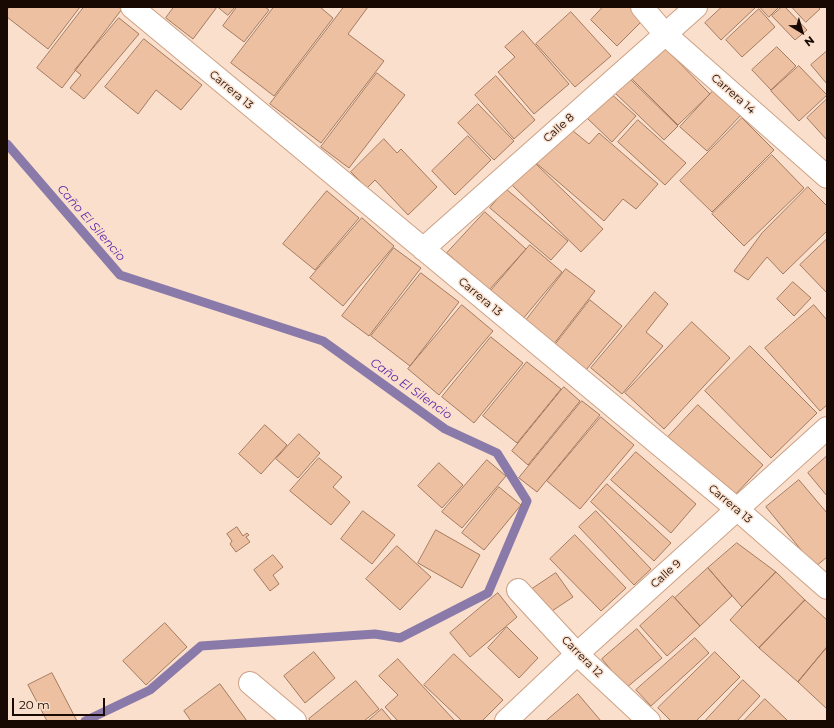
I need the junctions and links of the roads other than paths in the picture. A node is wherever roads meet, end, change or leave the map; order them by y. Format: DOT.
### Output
graph roads {
  1 [pos="132,7"];
  2 [pos="642,7"];
  3 [pos="696,7"];
  4 [pos="665,34"];
  5 [pos="827,177"];
  6 [pos="423,249"];
  7 [pos="827,428"];
  8 [pos="738,510"];
  9 [pos="827,588"];
  10 [pos="518,590"];
  11 [pos="577,654"];
  12 [pos="250,683"];
  13 [pos="294,721"];
  14 [pos="506,721"];
  15 [pos="649,721"];
  1 -- 6 [label="street, Carrera 13"];
  2 -- 4 [label="street, Carrera 14"];
  3 -- 4 [label="street, Calle 8"];
  4 -- 5 [label="street, Carrera 14"];
  4 -- 6 [label="street, Calle 8"];
  6 -- 8 [label="street, Carrera 13"];
  7 -- 8 [label="street, Calle 9"];
  8 -- 9 [label="street, Carrera 13"];
  8 -- 11 [label="street, Calle 9"];
  10 -- 11 [label="street, Carrera 12"];
  11 -- 14 [label="street, Calle 9"];
  11 -- 15 [label="street, Carrera 12"];
  12 -- 13 [label="street"];
}
